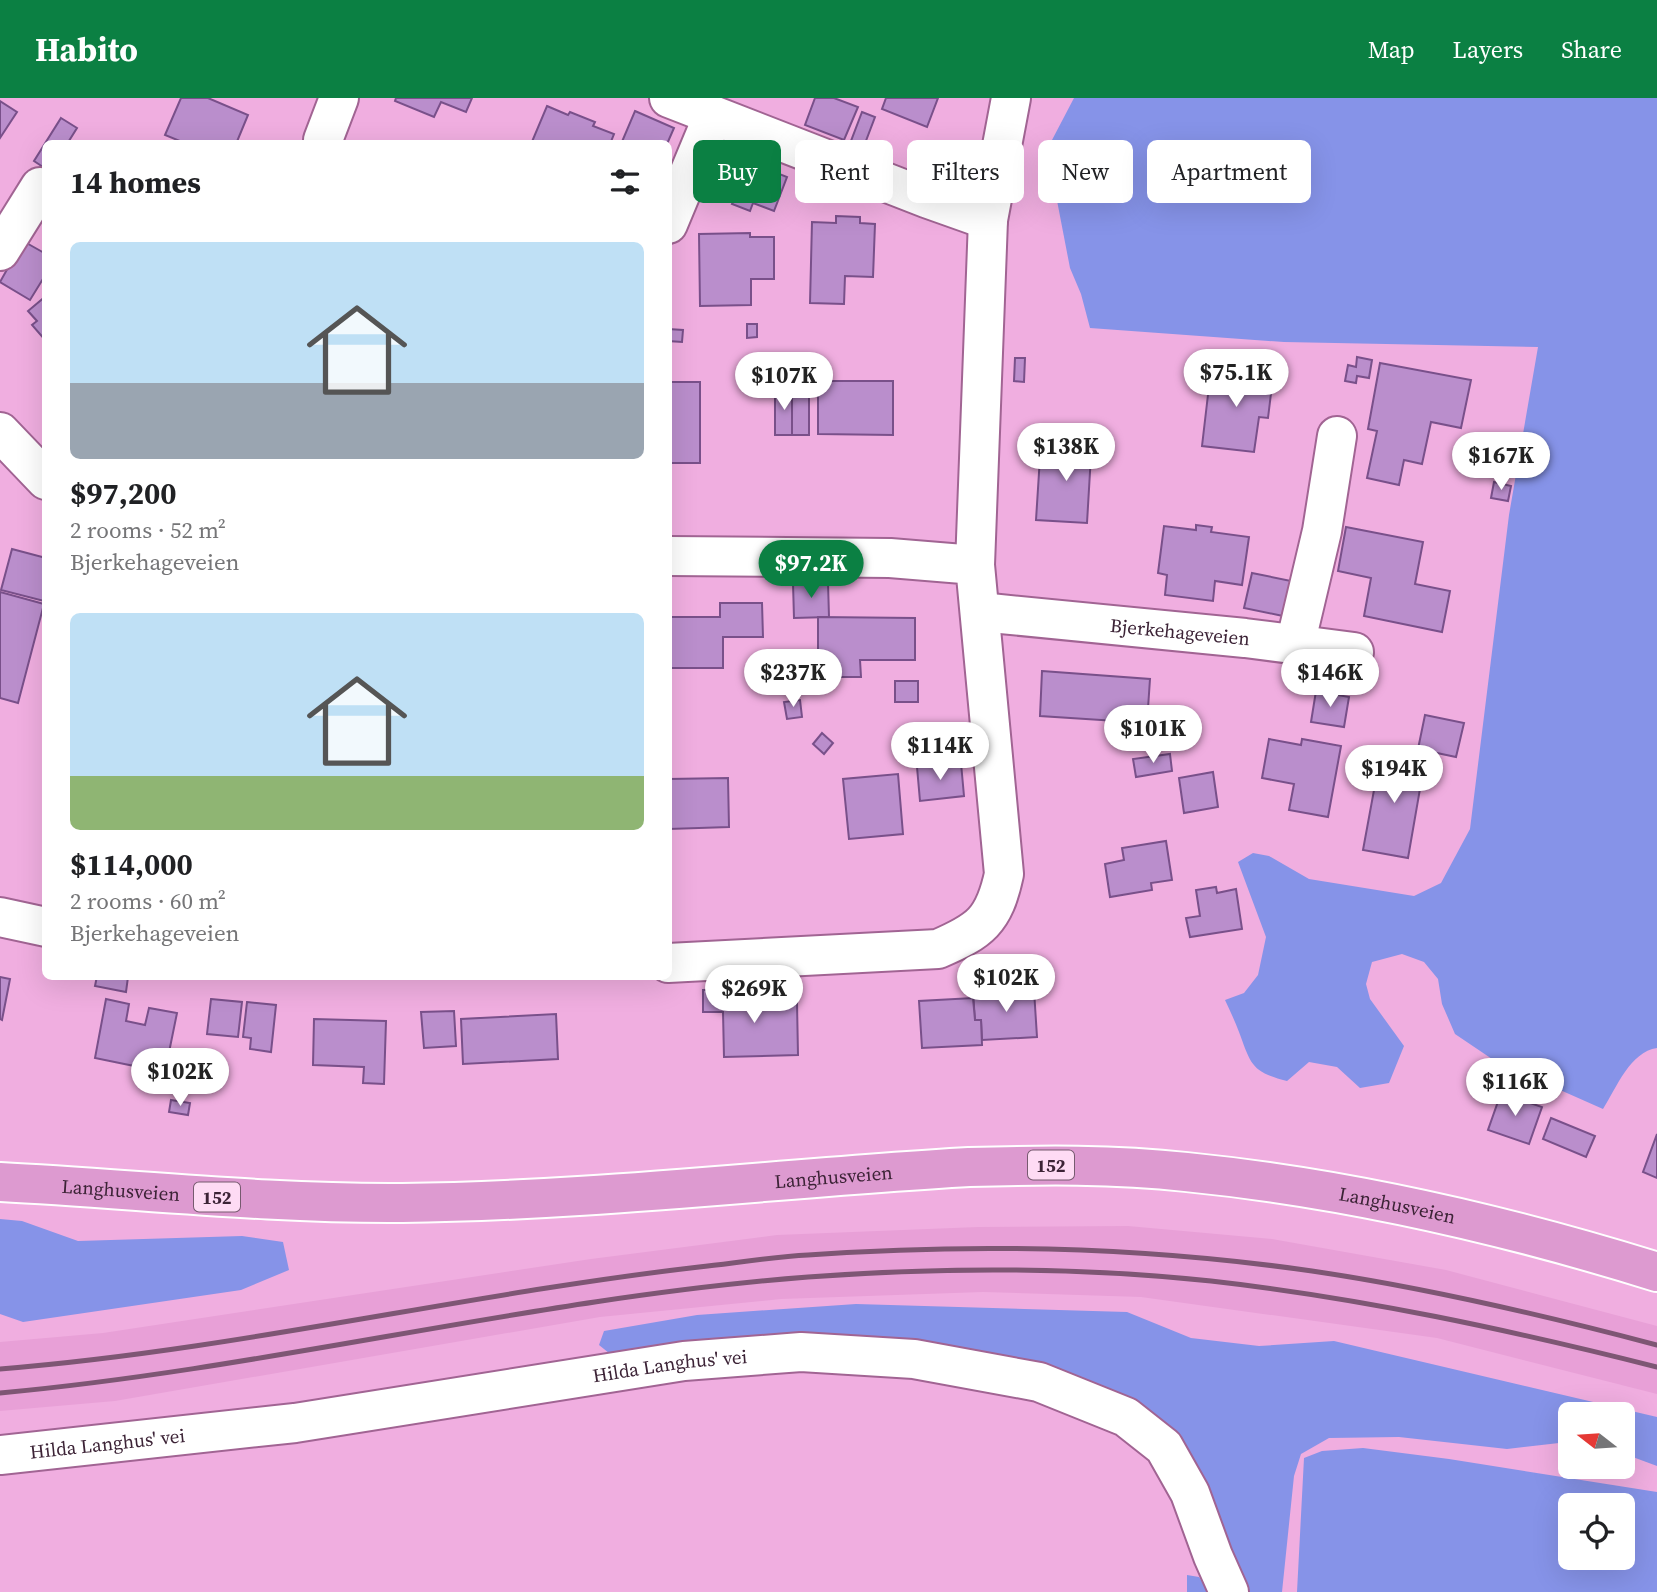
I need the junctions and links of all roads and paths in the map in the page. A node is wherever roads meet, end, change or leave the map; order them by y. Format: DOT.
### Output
graph roads {
  1 [pos="339,98"];
  2 [pos="669,98"];
  3 [pos="1011,98"];
  4 [pos="713,116"];
  5 [pos="323,140"];
  6 [pos="40,187"];
  7 [pos="672,214"];
  8 [pos="988,220"];
  9 [pos="0,251"];
  10 [pos="0,432"];
  11 [pos="1337,436"];
  12 [pos="42,476"];
  13 [pos="672,556"];
  14 [pos="975,565"];
  15 [pos="980,612"];
  16 [pos="1295,645"];
  17 [pos="1354,652"];
  18 [pos="0,917"];
  19 [pos="42,926"];
  20 [pos="672,963"];
  21 [pos="0,1182"];
  22 [pos="1657,1272"];
  23 [pos="0,1455"];
  24 [pos="1230,1592"];
  1 -- 5 [label="street"];
  2 -- 4 [label="street"];
  3 -- 8 [label="street"];
  4 -- 7 [label="street"];
  4 -- 8 [label="street"];
  6 -- 9 [label="street"];
  8 -- 14 [label="street"];
  10 -- 12 [label="street"];
  11 -- 16 [label="street"];
  13 -- 14 [label="street"];
  14 -- 15 [label="street"];
  15 -- 16 [label="street, Bjerkehageveien"];
  15 -- 20 [label="street"];
  16 -- 17 [label="street, Bjerkehageveien"];
  18 -- 19 [label="street"];
  21 -- 22 [label="main road, Langhusveien / 152"];
  23 -- 24 [label="street, Hilda Langhus' vei"];
}
